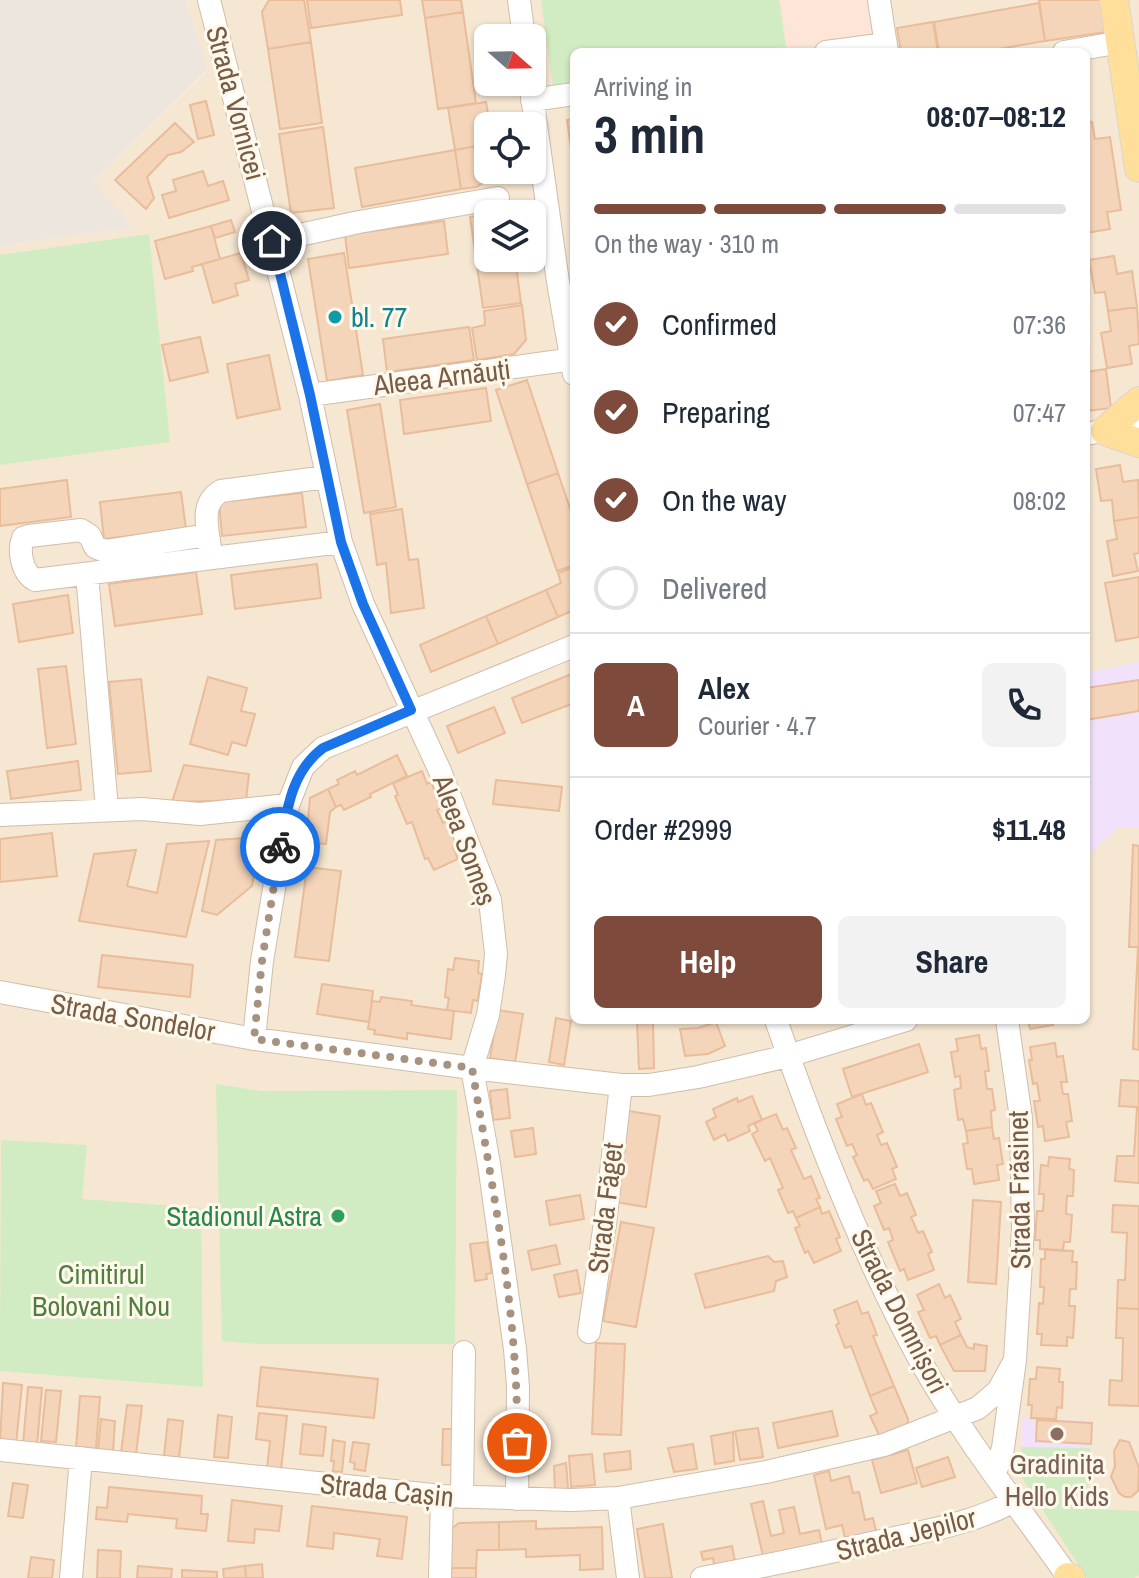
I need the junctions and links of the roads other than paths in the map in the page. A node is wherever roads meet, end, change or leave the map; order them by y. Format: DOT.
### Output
graph roads {
  1 [pos="209,0"];
  2 [pos="519,0"];
  3 [pos="879,0"];
  4 [pos="1114,0"];
  5 [pos="522,24"];
  6 [pos="1121,42"];
  7 [pos="887,48"];
  8 [pos="1087,48"];
  9 [pos="546,92"];
  10 [pos="570,94"];
  11 [pos="532,96"];
  12 [pos="1139,168"];
  13 [pos="498,198"];
  14 [pos="272,241"];
  15 [pos="570,344"];
  16 [pos="570,364"];
  17 [pos="310,395"];
  18 [pos="1139,401"];
  19 [pos="1139,424"];
  20 [pos="1096,432"];
  21 [pos="1139,443"];
  22 [pos="326,477"];
  23 [pos="208,535"];
  24 [pos="341,542"];
  25 [pos="95,547"];
  26 [pos="211,559"];
  27 [pos="93,573"];
  28 [pos="570,648"];
  29 [pos="411,710"];
  30 [pos="288,805"];
  31 [pos="107,809"];
  32 [pos="0,815"];
  33 [pos="0,992"];
  34 [pos="777,1024"];
  35 [pos="893,1024"];
  36 [pos="1008,1024"];
  37 [pos="254,1039"];
  38 [pos="788,1056"];
  39 [pos="472,1068"];
  40 [pos="621,1085"];
  41 [pos="589,1332"];
  42 [pos="464,1352"];
  43 [pos="1015,1360"];
  44 [pos="956,1418"];
  45 [pos="0,1450"];
  46 [pos="81,1458"];
  47 [pos="995,1474"];
  48 [pos="452,1497"];
  49 [pos="618,1498"];
  50 [pos="517,1499"];
  51 [pos="1014,1501"];
  52 [pos="434,1577"];
  53 [pos="71,1578"];
  54 [pos="628,1578"];
  55 [pos="702,1578"];
  56 [pos="1069,1578"];
  1 -- 14 [label="street, Strada Vornicei"];
  2 -- 5 [label="street"];
  3 -- 7 [label="street"];
  4 -- 6 [label="main road"];
  6 -- 8 [label="street"];
  6 -- 12 [label="main road"];
  9 -- 10 [label="street"];
  11 -- 15 [label="street"];
  13 -- 14 [label="street"];
  14 -- 17 [label="street, Strada Vornicei"];
  16 -- 17 [label="street, Aleea Arnăuți"];
  17 -- 22 [label="street, Strada Vornicei"];
  18 -- 20 [label="main road"];
  19 -- 20 [label="street"];
  20 -- 21 [label="main road"];
  22 -- 23 [label="street"];
  22 -- 24 [label="street, Strada Vornicei"];
  23 -- 25 [label="street"];
  23 -- 26 [label="street"];
  24 -- 26 [label="street"];
  24 -- 29 [label="street, Strada Vornicei"];
  25 -- 27 [label="street"];
  25 -- 27 [label="street"];
  26 -- 27 [label="street"];
  27 -- 31 [label="street"];
  28 -- 29 [label="street"];
  29 -- 30 [label="street"];
  29 -- 39 [label="street, Aleea Someș"];
  30 -- 31 [label="street"];
  30 -- 37 [label="street"];
  31 -- 32 [label="street"];
  33 -- 37 [label="street, Strada Sondelor"];
  34 -- 38 [label="street, Strada Domnișori"];
  35 -- 38 [label="street, Strada Sondelor"];
  36 -- 43 [label="street, Strada Frăsinet"];
  37 -- 39 [label="street, Strada Sondelor"];
  38 -- 40 [label="street, Strada Sondelor"];
  38 -- 44 [label="street, Strada Domnișori"];
  39 -- 40 [label="street, Strada Sondelor"];
  39 -- 50 [label="street"];
  40 -- 41 [label="street, Strada Făget"];
  42 -- 48 [label="street"];
  43 -- 44 [label="street, Strada Frăsinet"];
  43 -- 47 [label="street, Strada Frăsinet"];
  44 -- 47 [label="street, Strada Domnișori"];
  44 -- 49 [label="street, Strada Cașin"];
  45 -- 46 [label="street, Strada Cașin"];
  46 -- 48 [label="street, Strada Cașin"];
  46 -- 53 [label="street"];
  47 -- 51 [label="street, Strada Domnișori"];
  48 -- 50 [label="street, Strada Cașin"];
  48 -- 52 [label="street"];
  49 -- 50 [label="street, Strada Cașin"];
  49 -- 54 [label="street"];
  51 -- 55 [label="street, Strada Jepilor"];
  51 -- 56 [label="street, Strada Domnișori"];
}
